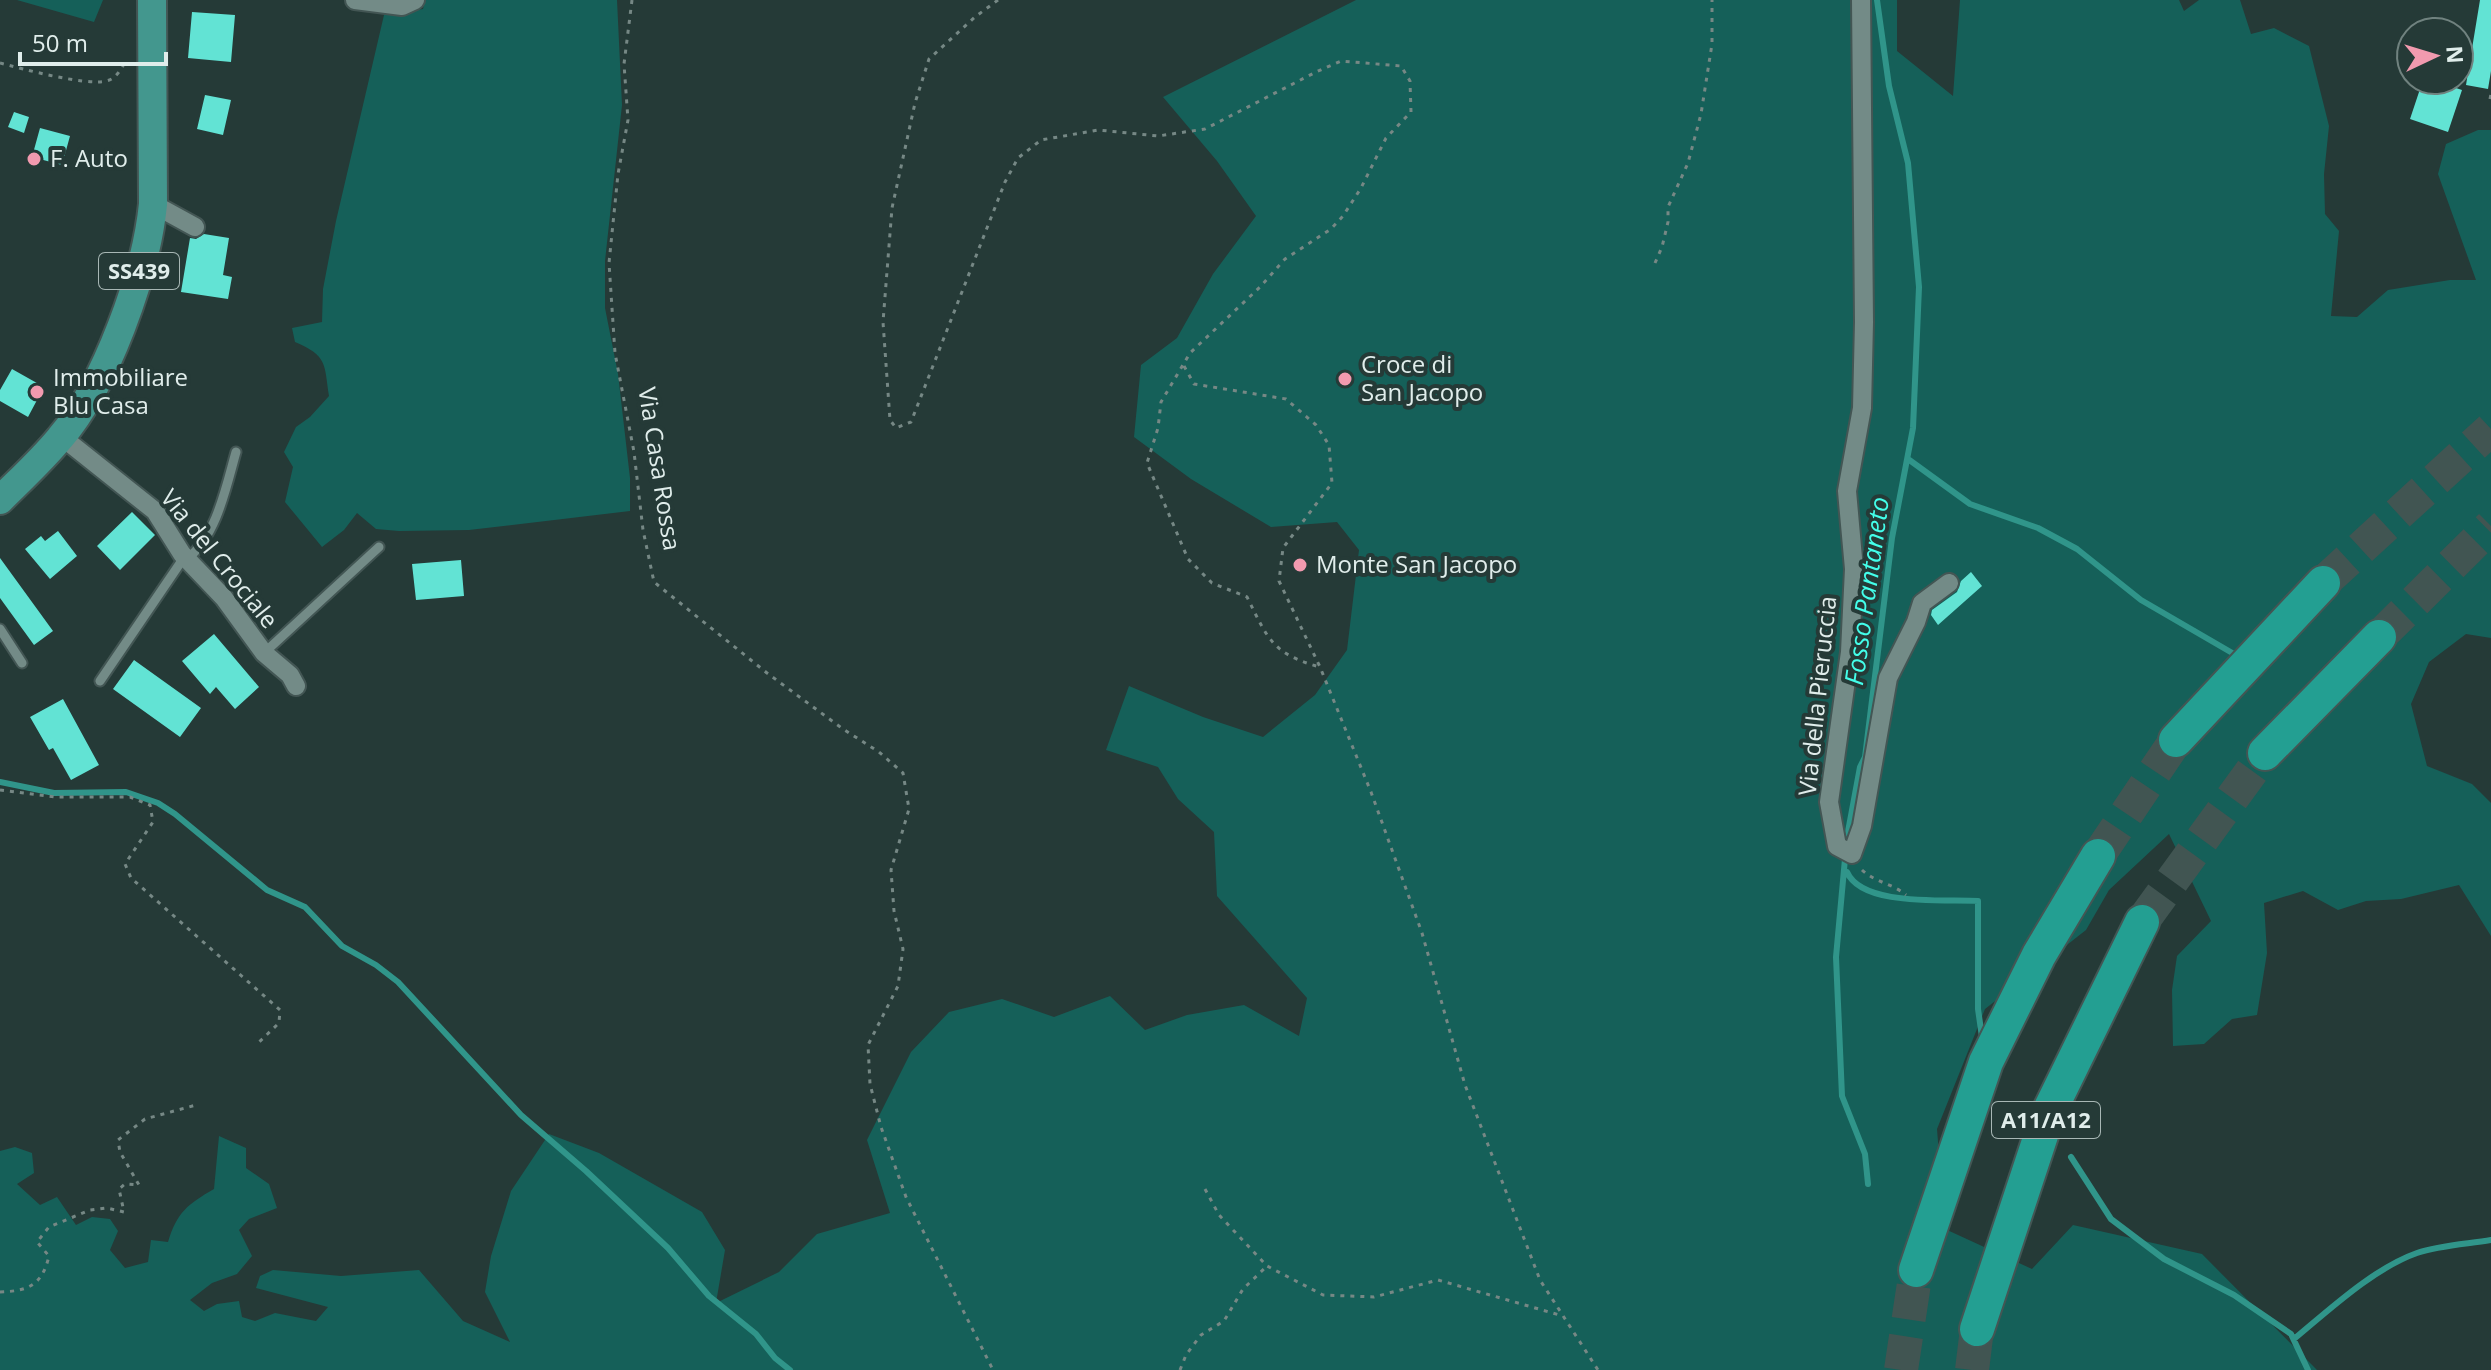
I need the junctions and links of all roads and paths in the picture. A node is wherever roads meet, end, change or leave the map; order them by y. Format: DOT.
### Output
graph roads {
  1 [pos="355,0"];
  2 [pos="415,0"];
  3 [pos="632,0"];
  4 [pos="998,0"];
  5 [pos="1712,0"];
  6 [pos="1861,0"];
  7 [pos="150,1"];
  8 [pos="152,38"];
  9 [pos="0,63"];
  10 [pos="153,204"];
  11 [pos="195,227"];
  12 [pos="1655,263"];
  13 [pos="1183,364"];
  14 [pos="62,437"];
  15 [pos="236,452"];
  16 [pos="0,500"];
  17 [pos="379,547"];
  18 [pos="186,558"];
  19 [pos="1949,583"];
  20 [pos="2323,583"];
  21 [pos="0,629"];
  22 [pos="2379,637"];
  23 [pos="264,653"];
  24 [pos="22,663"];
  25 [pos="1320,667"];
  26 [pos="100,681"];
  27 [pos="296,686"];
  28 [pos="2176,740"];
  29 [pos="2265,753"];
  30 [pos="0,790"];
  31 [pos="1845,850"];
  32 [pos="2098,856"];
  33 [pos="1906,895"];
  34 [pos="2142,922"];
  35 [pos="256,1045"];
  36 [pos="196,1105"];
  37 [pos="1205,1189"];
  38 [pos="1267,1266"];
  39 [pos="1916,1270"];
  40 [pos="0,1292"];
  41 [pos="1563,1316"];
  42 [pos="1977,1329"];
  43 [pos="993,1370"];
  44 [pos="1180,1370"];
  45 [pos="1598,1370"];
  1 -- 2 [label="street"];
  3 -- 43 [label="path, Via Casa Rossa"];
  4 -- 13 [label="path"];
  5 -- 12 [label="path"];
  6 -- 31 [label="street, Via della Pieruccia"];
  7 -- 8 [label="main road, SS439"];
  8 -- 9 [label="path"];
  8 -- 10 [label="main road, SS439"];
  10 -- 11 [label="street"];
  10 -- 14 [label="main road, SS439"];
  13 -- 25 [label="path"];
  13 -- 25 [label="path"];
  14 -- 16 [label="main road, SS439"];
  14 -- 18 [label="street, Via del Crociale"];
  15 -- 18 [label="lane"];
  17 -- 23 [label="lane"];
  18 -- 23 [label="street, Via del Crociale"];
  18 -- 26 [label="lane"];
  19 -- 31 [label="street"];
  20 -- 28 [label="highway"];
  21 -- 24 [label="lane"];
  22 -- 29 [label="highway"];
  23 -- 27 [label="street, Via del Crociale"];
  25 -- 41 [label="path"];
  30 -- 35 [label="path"];
  31 -- 33 [label="path"];
  32 -- 39 [label="highway, A11/A12"];
  34 -- 42 [label="highway, A11/A12"];
  36 -- 40 [label="path"];
  37 -- 38 [label="path"];
  38 -- 41 [label="path"];
  38 -- 44 [label="path"];
  41 -- 45 [label="path"];
}
